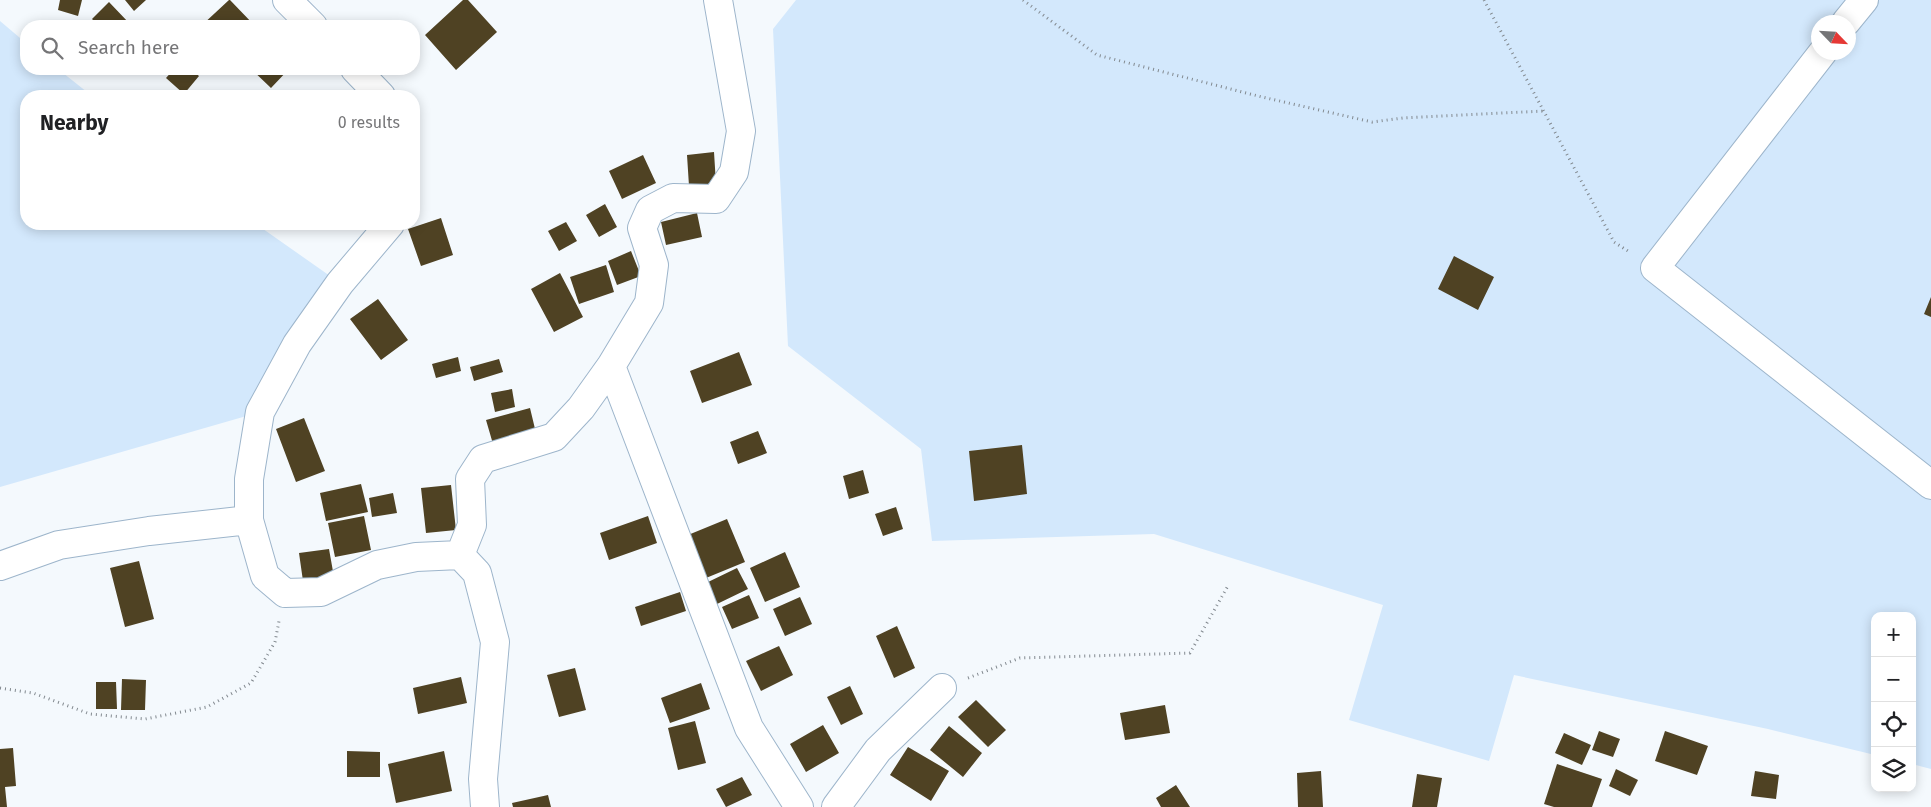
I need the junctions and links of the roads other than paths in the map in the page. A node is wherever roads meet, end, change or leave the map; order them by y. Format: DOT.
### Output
graph roads {
  1 [pos="287,0"];
  2 [pos="718,0"];
  3 [pos="1864,0"];
  4 [pos="1852,15"];
  5 [pos="307,20"];
  6 [pos="1817,60"];
  7 [pos="361,75"];
  8 [pos="375,90"];
  9 [pos="385,230"];
  10 [pos="611,366"];
  11 [pos="1931,485"];
  12 [pos="249,520"];
  13 [pos="460,555"];
  14 [pos="0,566"];
  15 [pos="942,688"];
  16 [pos="485,807"];
  17 [pos="800,807"];
  18 [pos="836,807"];
  1 -- 5 [label="street"];
  2 -- 10 [label="street"];
  3 -- 4 [label="street"];
  6 -- 11 [label="street"];
  7 -- 8 [label="street"];
  9 -- 12 [label="street"];
  10 -- 13 [label="street"];
  10 -- 17 [label="street"];
  12 -- 13 [label="street"];
  12 -- 14 [label="street"];
  13 -- 16 [label="street"];
  15 -- 18 [label="street"];
}
